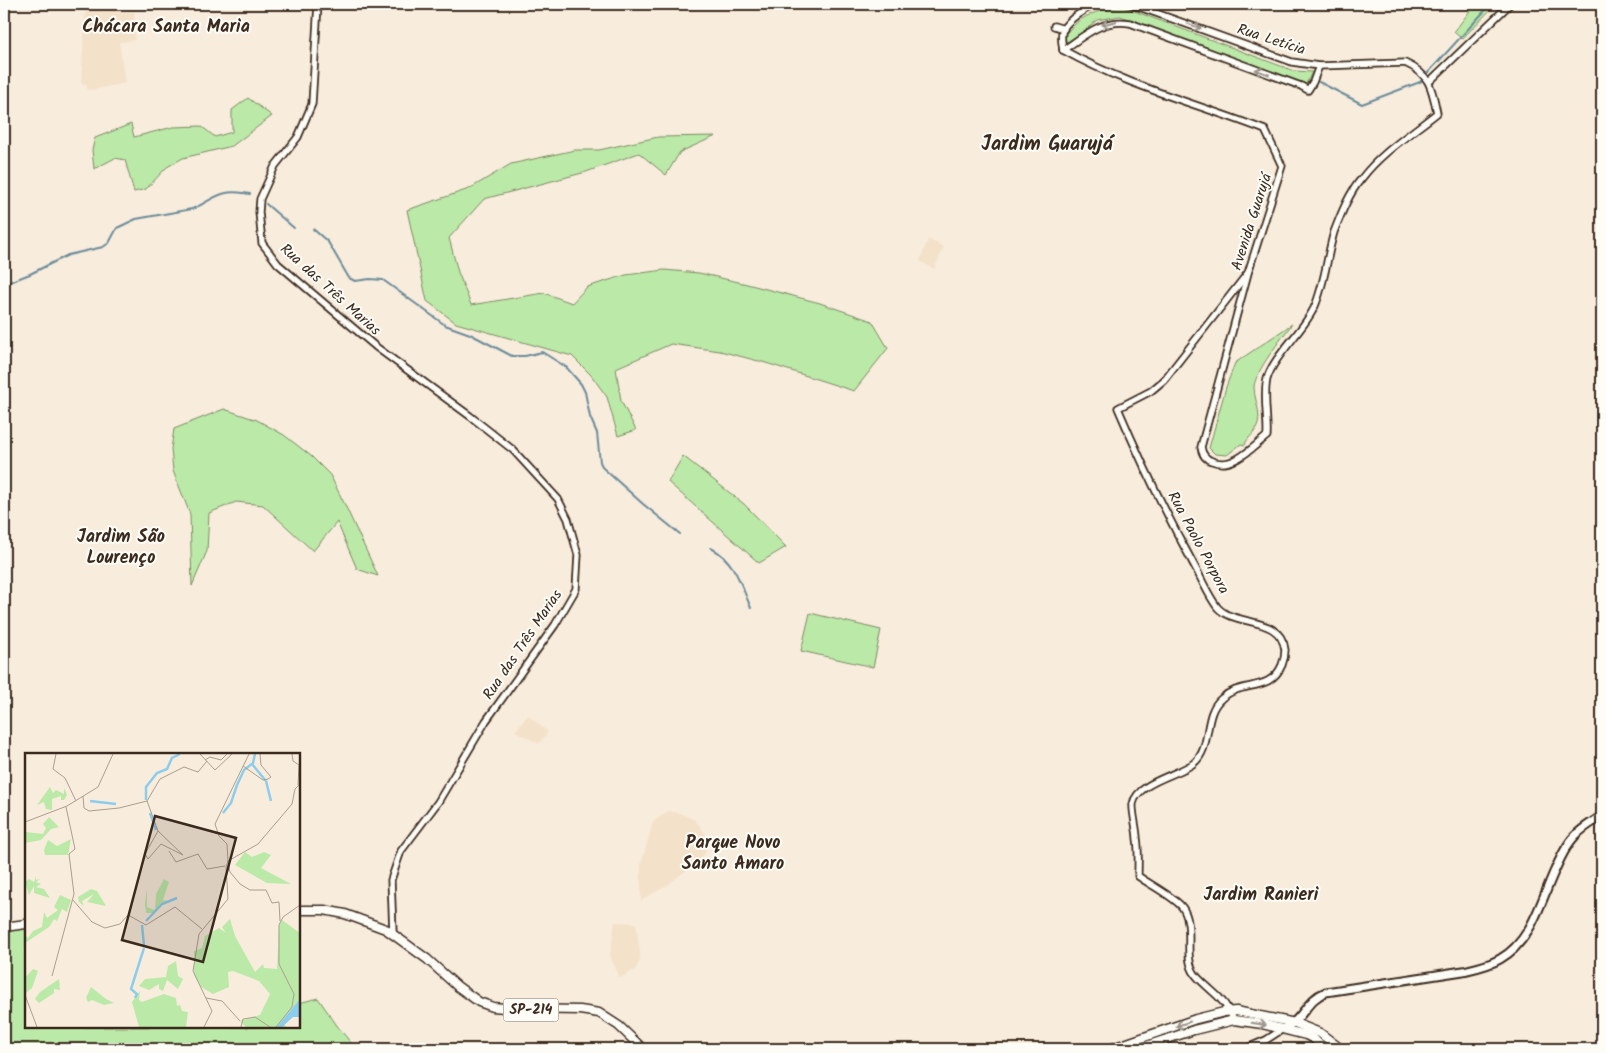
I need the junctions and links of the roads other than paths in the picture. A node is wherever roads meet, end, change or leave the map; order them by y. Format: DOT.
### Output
graph roads {
  1 [pos="318,4"];
  2 [pos="1096,4"];
  3 [pos="1132,4"];
  4 [pos="1510,4"];
  5 [pos="1054,26"];
  6 [pos="1064,29"];
  7 [pos="1063,50"];
  8 [pos="1319,66"];
  9 [pos="1429,82"];
  10 [pos="1248,272"];
  11 [pos="1232,292"];
  12 [pos="1242,296"];
  13 [pos="1602,816"];
  14 [pos="300,910"];
  15 [pos="25,924"];
  16 [pos="4,927"];
  17 [pos="390,931"];
  18 [pos="1230,1011"];
  19 [pos="1234,1020"];
  20 [pos="1295,1023"];
  21 [pos="1283,1029"];
  22 [pos="643,1049"];
  23 [pos="1110,1049"];
  24 [pos="1137,1049"];
  25 [pos="1245,1049"];
  26 [pos="1324,1049"];
  27 [pos="1342,1049"];
  1 -- 17 [label="street, Rua das Três Marias"];
  2 -- 6 [label="street"];
  3 -- 8 [label="street, Rua Letícia, one-way"];
  4 -- 9 [label="street"];
  5 -- 6 [label="street"];
  6 -- 7 [label="street"];
  8 -- 7 [label="street, one-way"];
  7 -- 10 [label="street, Avenida Guarujá"];
  8 -- 9 [label="street, Rua Letícia"];
  9 -- 12 [label="street, Avenida Guarujá"];
  10 -- 11 [label="street"];
  10 -- 12 [label="street, Avenida Guarujá"];
  11 -- 12 [label="street"];
  11 -- 18 [label="street, Rua Paolo Porpora"];
  13 -- 20 [label="main road"];
  14 -- 17 [label="main road"];
  15 -- 16 [label="main road"];
  17 -- 22 [label="main road, SP-214"];
  18 -- 19 [label="street"];
  18 -- 20 [label="main road"];
  18 -- 23 [label="main road, one-way"];
  19 -- 21 [label="main road, one-way"];
  19 -- 24 [label="main road"];
  20 -- 21 [label="main road"];
  20 -- 27 [label="main road"];
  21 -- 25 [label="street"];
  21 -- 26 [label="main road"];
}
